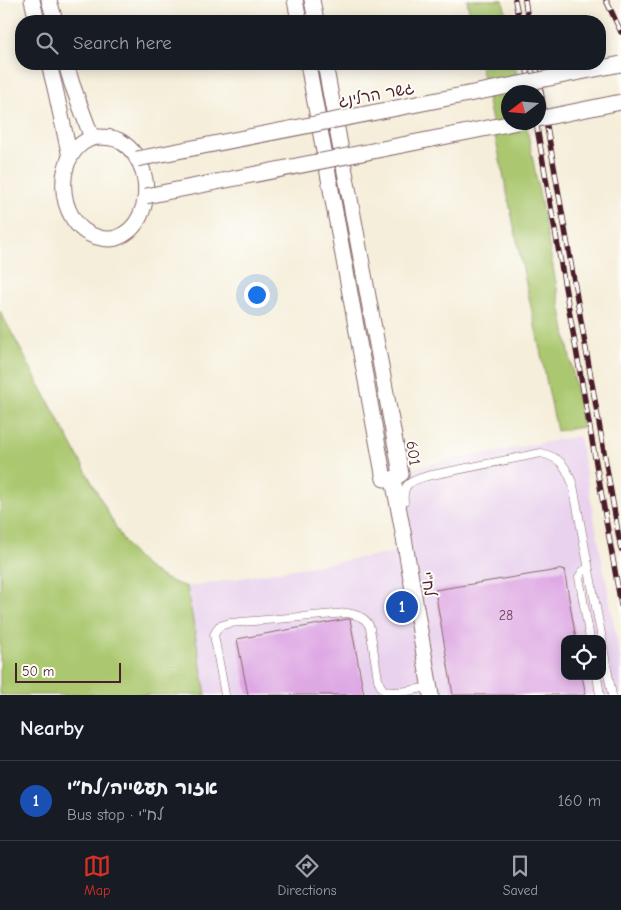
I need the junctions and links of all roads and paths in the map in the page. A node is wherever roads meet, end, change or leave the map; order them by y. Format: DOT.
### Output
graph roads {
  1 [pos="32,0"];
  2 [pos="49,0"];
  3 [pos="295,0"];
  4 [pos="312,0"];
  5 [pos="36,15"];
  6 [pos="53,15"];
  7 [pos="298,15"];
  8 [pos="315,15"];
  9 [pos="621,64"];
  10 [pos="606,67"];
  11 [pos="50,70"];
  12 [pos="68,70"];
  13 [pos="309,70"];
  14 [pos="326,70"];
  15 [pos="590,70"];
  16 [pos="621,102"];
  17 [pos="546,116"];
  18 [pos="501,125"];
  19 [pos="92,138"];
  20 [pos="70,157"];
  21 [pos="137,159"];
  22 [pos="146,196"];
  23 [pos="392,479"];
  24 [pos="588,568"];
  25 [pos="410,579"];
  26 [pos="589,635"];
  27 [pos="601,635"];
  28 [pos="606,663"];
  29 [pos="598,680"];
  30 [pos="430,691"];
  31 [pos="225,695"];
  32 [pos="600,695"];
  33 [pos="612,695"];
  1 -- 5 [label="street"];
  2 -- 6 [label="street"];
  3 -- 7 [label="street"];
  4 -- 8 [label="street"];
  9 -- 10 [label="street, גשר הרלינג, bridge"];
  11 -- 20 [label="street"];
  12 -- 19 [label="street"];
  13 -- 23 [label="street, 601"];
  14 -- 23 [label="street, 601"];
  15 -- 21 [label="street, גשר הרלינג, bridge"];
  16 -- 17 [label="street, bridge"];
  18 -- 22 [label="street, bridge"];
  19 -- 20 [label="street"];
  19 -- 21 [label="street"];
  20 -- 22 [label="street"];
  21 -- 22 [label="street"];
  23 -- 25 [label="street, לח\"י"];
  24 -- 25 [label="lane"];
  24 -- 26 [label="lane"];
  24 -- 27 [label="lane"];
  25 -- 30 [label="street, לח\"י"];
  28 -- 33 [label="lane"];
  29 -- 32 [label="lane"];
  30 -- 31 [label="lane"];
}
